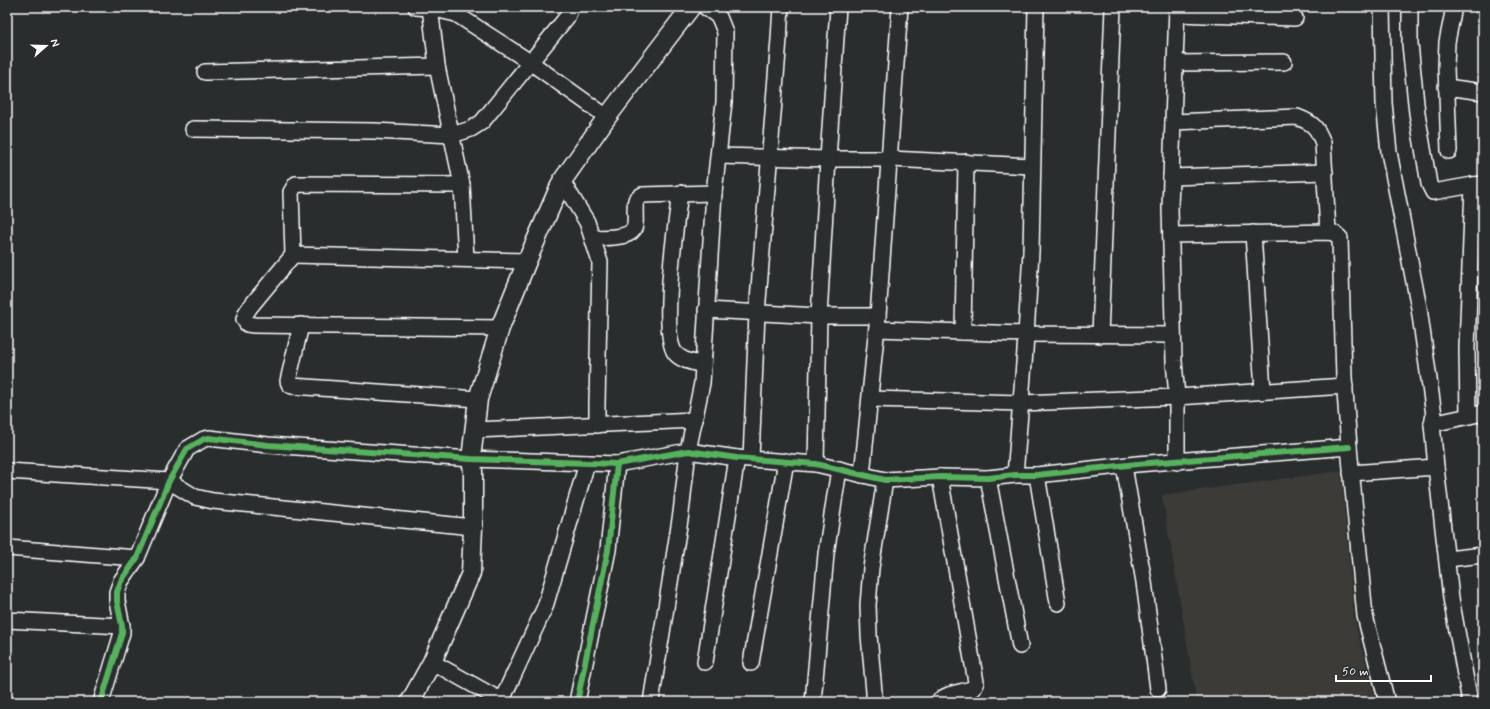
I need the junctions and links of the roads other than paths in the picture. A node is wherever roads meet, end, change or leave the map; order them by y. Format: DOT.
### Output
graph roads {
  1 [pos="425,7"];
  2 [pos="571,7"];
  3 [pos="691,7"];
  4 [pos="705,7"];
  5 [pos="780,7"];
  6 [pos="838,7"];
  7 [pos="900,7"];
  8 [pos="1036,7"];
  9 [pos="1113,7"];
  10 [pos="1382,7"];
  11 [pos="1410,7"];
  12 [pos="1454,7"];
  13 [pos="1177,10"];
  14 [pos="1295,18"];
  15 [pos="530,62"];
  16 [pos="1284,62"];
  17 [pos="1175,63"];
  18 [pos="437,66"];
  19 [pos="205,72"];
  20 [pos="1446,87"];
  21 [pos="1483,92"];
  22 [pos="607,117"];
  23 [pos="1173,122"];
  24 [pos="193,129"];
  25 [pos="452,135"];
  26 [pos="1449,151"];
  27 [pos="719,156"];
  28 [pos="770,158"];
  29 [pos="828,159"];
  30 [pos="890,159"];
  31 [pos="966,162"];
  32 [pos="1032,166"];
  33 [pos="1325,172"];
  34 [pos="1171,177"];
  35 [pos="562,181"];
  36 [pos="462,184"];
  37 [pos="1478,185"];
  38 [pos="714,193"];
  39 [pos="680,194"];
  40 [pos="1328,232"];
  41 [pos="1253,234"];
  42 [pos="1171,235"];
  43 [pos="593,238"];
  44 [pos="293,255"];
  45 [pos="466,259"];
  46 [pos="527,260"];
  47 [pos="706,310"];
  48 [pos="758,313"];
  49 [pos="819,316"];
  50 [pos="878,322"];
  51 [pos="301,325"];
  52 [pos="500,328"];
  53 [pos="963,332"];
  54 [pos="1026,334"];
  55 [pos="1100,335"];
  56 [pos="1173,335"];
  57 [pos="703,365"];
  58 [pos="1345,386"];
  59 [pos="1263,391"];
  60 [pos="1177,397"];
  61 [pos="478,399"];
  62 [pos="870,399"];
  63 [pos="1021,402"];
  64 [pos="1483,413"];
  65 [pos="1468,416"];
  66 [pos="695,420"];
  67 [pos="1432,424"];
  68 [pos="597,425"];
  69 [pos="475,430"];
  70 [pos="1349,447"];
  71 [pos="688,450"];
  72 [pos="471,459"];
  73 [pos="744,459"];
  74 [pos="786,461"];
  75 [pos="1177,462"];
  76 [pos="587,463"];
  77 [pos="617,464"];
  78 [pos="816,464"];
  79 [pos="1124,466"];
  80 [pos="1436,467"];
  81 [pos="839,469"];
  82 [pos="7,471"];
  83 [pos="1351,473"];
  84 [pos="862,475"];
  85 [pos="1015,475"];
  86 [pos="1037,475"];
  87 [pos="940,477"];
  88 [pos="988,478"];
  89 [pos="885,480"];
  90 [pos="169,482"];
  91 [pos="473,527"];
  92 [pos="7,548"];
  93 [pos="1483,555"];
  94 [pos="137,558"];
  95 [pos="1447,559"];
  96 [pos="1058,604"];
  97 [pos="7,620"];
  98 [pos="122,626"];
  99 [pos="1020,646"];
  100 [pos="432,662"];
  101 [pos="704,662"];
  102 [pos="751,663"];
  103 [pos="1158,689"];
  104 [pos="101,702"];
  105 [pos="410,702"];
  106 [pos="502,702"];
  107 [pos="577,702"];
  108 [pos="651,702"];
  109 [pos="813,702"];
  110 [pos="874,702"];
  111 [pos="938,702"];
  112 [pos="1388,702"];
  113 [pos="1470,702"];
  1 -- 15 [label="street"];
  1 -- 18 [label="street"];
  2 -- 15 [label="street"];
  3 -- 22 [label="main road"];
  4 -- 27 [label="street"];
  5 -- 28 [label="street"];
  6 -- 29 [label="street"];
  7 -- 30 [label="street"];
  8 -- 32 [label="street"];
  9 -- 55 [label="street"];
  10 -- 67 [label="street"];
  11 -- 37 [label="street"];
  12 -- 20 [label="street"];
  13 -- 14 [label="street"];
  13 -- 17 [label="street"];
  15 -- 22 [label="street"];
  15 -- 25 [label="street"];
  16 -- 17 [label="street"];
  17 -- 23 [label="street"];
  18 -- 19 [label="street"];
  18 -- 25 [label="street"];
  20 -- 21 [label="street"];
  20 -- 26 [label="street"];
  22 -- 35 [label="main road"];
  23 -- 33 [label="street"];
  23 -- 34 [label="street"];
  24 -- 25 [label="street"];
  25 -- 36 [label="street"];
  27 -- 28 [label="street"];
  27 -- 38 [label="street"];
  28 -- 29 [label="street"];
  28 -- 48 [label="street"];
  29 -- 30 [label="street"];
  29 -- 49 [label="street"];
  30 -- 31 [label="street"];
  30 -- 50 [label="street"];
  31 -- 32 [label="street"];
  31 -- 53 [label="street"];
  32 -- 54 [label="street"];
  33 -- 34 [label="street"];
  33 -- 40 [label="street"];
  34 -- 42 [label="street"];
  35 -- 43 [label="street"];
  35 -- 46 [label="main road"];
  36 -- 44 [label="street"];
  36 -- 45 [label="street"];
  37 -- 65 [label="street"];
  38 -- 39 [label="street"];
  38 -- 47 [label="street"];
  39 -- 43 [label="street"];
  39 -- 57 [label="street"];
  40 -- 41 [label="street"];
  40 -- 58 [label="street"];
  41 -- 42 [label="street"];
  41 -- 59 [label="street"];
  42 -- 56 [label="street"];
  43 -- 68 [label="street"];
  44 -- 45 [label="street"];
  44 -- 51 [label="street"];
  45 -- 46 [label="street"];
  46 -- 52 [label="main road"];
  47 -- 48 [label="street"];
  47 -- 57 [label="street"];
  48 -- 49 [label="street"];
  48 -- 73 [label="street"];
  49 -- 50 [label="street"];
  49 -- 78 [label="street"];
  50 -- 53 [label="street"];
  50 -- 62 [label="street"];
  51 -- 52 [label="street"];
  51 -- 61 [label="street"];
  52 -- 61 [label="main road"];
  53 -- 54 [label="street"];
  54 -- 55 [label="street"];
  54 -- 63 [label="street"];
  55 -- 56 [label="street"];
  56 -- 60 [label="street"];
  57 -- 66 [label="street"];
  58 -- 59 [label="street"];
  58 -- 70 [label="street"];
  59 -- 60 [label="street"];
  60 -- 63 [label="street"];
  60 -- 75 [label="street"];
  61 -- 69 [label="main road"];
  62 -- 63 [label="street"];
  62 -- 84 [label="street"];
  63 -- 85 [label="street"];
  64 -- 65 [label="street"];
  65 -- 67 [label="street"];
  66 -- 68 [label="street"];
  66 -- 71 [label="street"];
  67 -- 80 [label="street"];
  68 -- 69 [label="street"];
  69 -- 72 [label="main road"];
  70 -- 75 [label="street"];
  70 -- 83 [label="street"];
  71 -- 73 [label="street"];
  71 -- 77 [label="street"];
  71 -- 108 [label="street"];
  72 -- 76 [label="street"];
  72 -- 90 [label="street"];
  72 -- 91 [label="main road"];
  73 -- 74 [label="street"];
  73 -- 101 [label="street"];
  74 -- 78 [label="street"];
  74 -- 102 [label="street"];
  75 -- 79 [label="street"];
  76 -- 77 [label="street"];
  76 -- 106 [label="street"];
  77 -- 107 [label="street"];
  78 -- 81 [label="street"];
  79 -- 86 [label="street"];
  79 -- 103 [label="street"];
  80 -- 83 [label="street"];
  80 -- 95 [label="street"];
  81 -- 84 [label="street"];
  81 -- 109 [label="street"];
  82 -- 90 [label="street"];
  83 -- 112 [label="street"];
  84 -- 89 [label="street"];
  85 -- 86 [label="street"];
  85 -- 88 [label="street"];
  86 -- 96 [label="street"];
  87 -- 88 [label="street"];
  87 -- 89 [label="street"];
  87 -- 111 [label="street"];
  88 -- 99 [label="street"];
  89 -- 110 [label="street"];
  90 -- 91 [label="street"];
  90 -- 94 [label="street"];
  91 -- 100 [label="main road"];
  92 -- 94 [label="street"];
  93 -- 95 [label="street"];
  94 -- 98 [label="street"];
  95 -- 113 [label="street"];
  97 -- 98 [label="street"];
  98 -- 104 [label="street"];
  100 -- 105 [label="main road"];
  100 -- 106 [label="street"];
}
